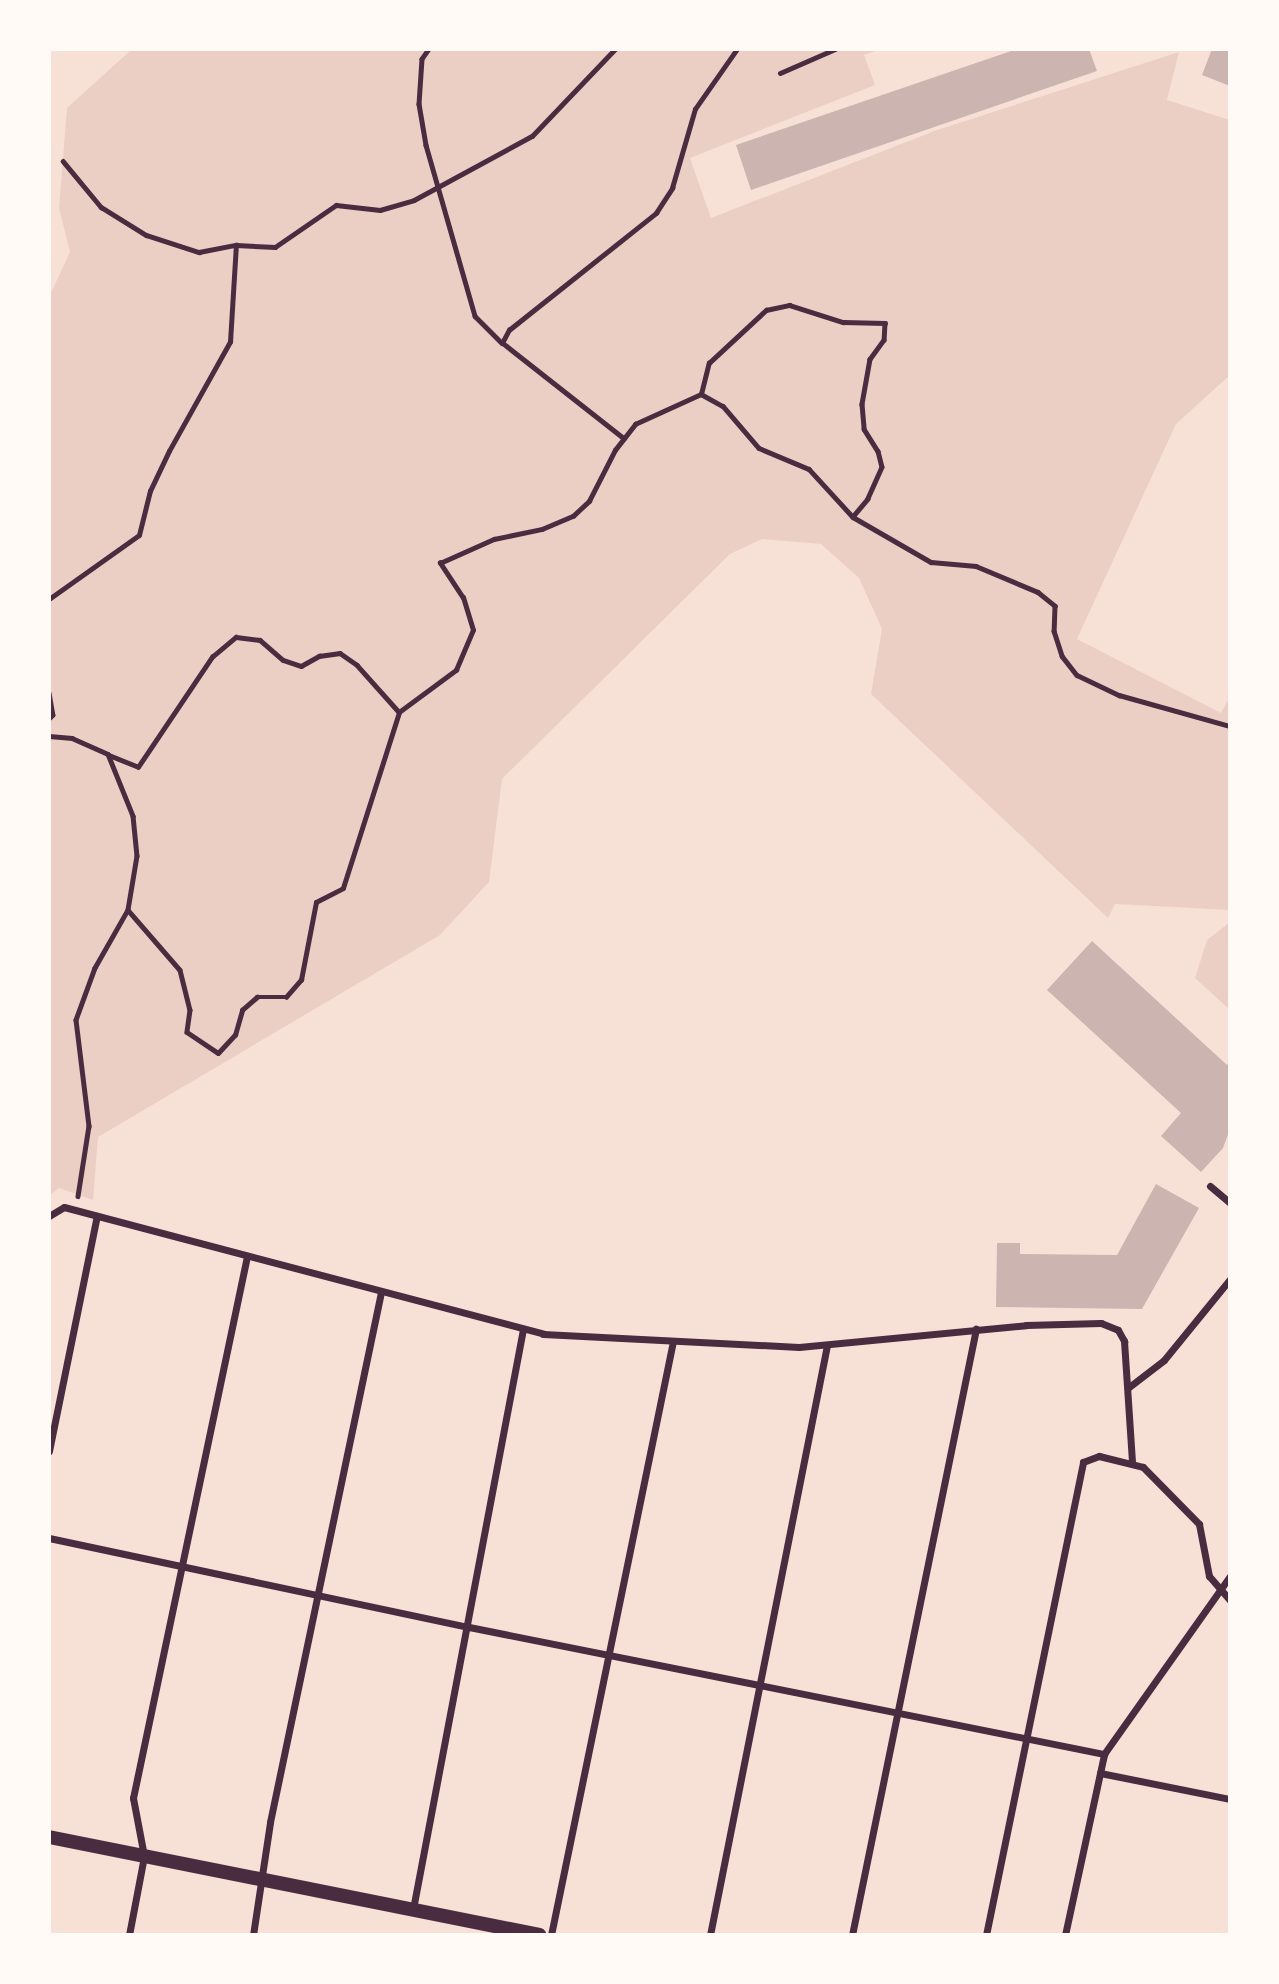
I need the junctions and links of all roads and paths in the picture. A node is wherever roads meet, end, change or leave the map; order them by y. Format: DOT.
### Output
graph roads {
  1 [pos="429,49"];
  2 [pos="615,49"];
  3 [pos="737,49"];
  4 [pos="835,49"];
  5 [pos="780,73"];
  6 [pos="63,161"];
  7 [pos="437,185"];
  8 [pos="236,245"];
  9 [pos="502,343"];
  10 [pos="701,394"];
  11 [pos="624,439"];
  12 [pos="853,517"];
  13 [pos="49,599"];
  14 [pos="49,694"];
  15 [pos="399,712"];
  16 [pos="49,719"];
  17 [pos="1230,726"];
  18 [pos="49,736"];
  19 [pos="108,754"];
  20 [pos="128,910"];
  21 [pos="1210,1186"];
  22 [pos="1230,1203"];
  23 [pos="75,1210"];
  24 [pos="49,1216"];
  25 [pos="97,1216"];
  26 [pos="247,1256"];
  27 [pos="1230,1279"];
  28 [pos="381,1292"];
  29 [pos="523,1329"];
  30 [pos="976,1329"];
  31 [pos="673,1340"];
  32 [pos="827,1345"];
  33 [pos="1129,1387"];
  34 [pos="49,1451"];
  35 [pos="1132,1461"];
  36 [pos="49,1538"];
  37 [pos="182,1567"];
  38 [pos="1230,1576"];
  39 [pos="1219,1587"];
  40 [pos="318,1594"];
  41 [pos="1230,1600"];
  42 [pos="469,1628"];
  43 [pos="611,1656"];
  44 [pos="761,1684"];
  45 [pos="899,1713"];
  46 [pos="1023,1737"];
  47 [pos="1104,1754"];
  48 [pos="1100,1773"];
  49 [pos="1230,1799"];
  50 [pos="49,1837"];
  51 [pos="144,1856"];
  52 [pos="265,1877"];
  53 [pos="413,1909"];
  54 [pos="129,1935"];
  55 [pos="253,1935"];
  56 [pos="539,1935"];
  57 [pos="551,1935"];
  58 [pos="710,1935"];
  59 [pos="852,1935"];
  60 [pos="986,1935"];
  61 [pos="1065,1935"];
  1 -- 7 [label="path"];
  2 -- 7 [label="path"];
  3 -- 9 [label="path"];
  4 -- 5 [label="lane"];
  6 -- 8 [label="path"];
  7 -- 8 [label="path"];
  7 -- 9 [label="path"];
  8 -- 13 [label="path"];
  9 -- 11 [label="path"];
  10 -- 11 [label="path"];
  10 -- 12 [label="path"];
  10 -- 12 [label="path"];
  11 -- 15 [label="path"];
  12 -- 17 [label="path"];
  14 -- 16 [label="path"];
  15 -- 19 [label="path"];
  15 -- 20 [label="path"];
  18 -- 19 [label="path"];
  19 -- 20 [label="path"];
  20 -- 23 [label="path"];
  21 -- 22 [label="street"];
  23 -- 24 [label="street"];
  23 -- 25 [label="street"];
  25 -- 26 [label="street"];
  25 -- 34 [label="street"];
  26 -- 28 [label="street"];
  26 -- 37 [label="street"];
  27 -- 33 [label="street"];
  28 -- 29 [label="street"];
  28 -- 40 [label="street"];
  29 -- 31 [label="street"];
  29 -- 42 [label="street"];
  30 -- 32 [label="street"];
  30 -- 33 [label="street"];
  30 -- 45 [label="street"];
  31 -- 32 [label="street"];
  31 -- 43 [label="street"];
  32 -- 44 [label="street"];
  33 -- 35 [label="street"];
  35 -- 39 [label="street"];
  35 -- 46 [label="street"];
  36 -- 37 [label="street"];
  37 -- 40 [label="street"];
  37 -- 51 [label="street"];
  38 -- 39 [label="street"];
  39 -- 41 [label="street"];
  39 -- 47 [label="street"];
  40 -- 42 [label="street"];
  40 -- 52 [label="street"];
  42 -- 43 [label="street"];
  42 -- 53 [label="street"];
  43 -- 44 [label="street"];
  43 -- 57 [label="street"];
  44 -- 45 [label="street"];
  44 -- 58 [label="street"];
  45 -- 46 [label="street"];
  45 -- 59 [label="street"];
  46 -- 47 [label="street"];
  46 -- 60 [label="street"];
  47 -- 48 [label="street"];
  48 -- 49 [label="street"];
  48 -- 61 [label="street"];
  50 -- 51 [label="main road"];
  51 -- 52 [label="main road"];
  51 -- 54 [label="street"];
  52 -- 53 [label="main road"];
  52 -- 55 [label="street"];
  53 -- 56 [label="main road"];
}
